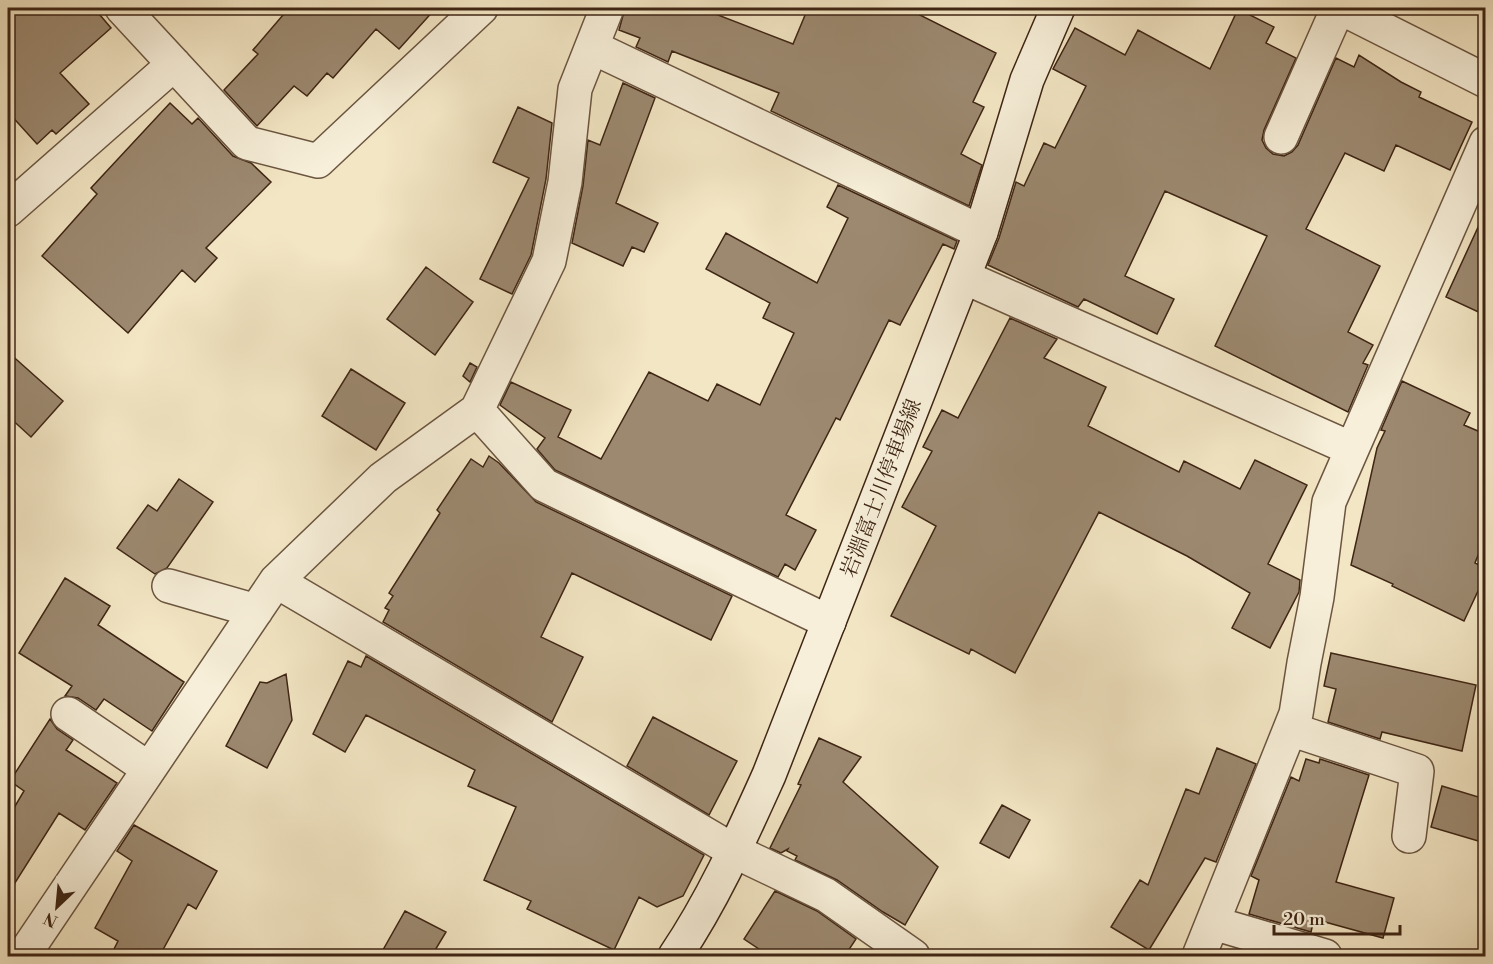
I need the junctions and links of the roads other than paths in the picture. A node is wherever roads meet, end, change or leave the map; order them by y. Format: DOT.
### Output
graph roads {
  1 [pos="122,8"];
  2 [pos="481,8"];
  3 [pos="608,8"];
  4 [pos="1058,8"];
  5 [pos="1340,8"];
  6 [pos="592,46"];
  7 [pos="174,64"];
  8 [pos="1485,81"];
  9 [pos="1281,137"];
  10 [pos="1485,143"];
  11 [pos="8,210"];
  12 [pos="981,232"];
  13 [pos="964,277"];
  14 [pos="477,410"];
  15 [pos="1352,449"];
  16 [pos="276,581"];
  17 [pos="169,586"];
  18 [pos="256,611"];
  19 [pos="829,622"];
  20 [pos="68,714"];
  21 [pos="1290,729"];
  22 [pos="149,769"];
  23 [pos="1409,836"];
  24 [pos="734,851"];
  25 [pos="1213,923"];
  26 [pos="23,957"];
  27 [pos="675,957"];
  28 [pos="913,957"];
  29 [pos="1199,957"];
  30 [pos="1325,957"];
  1 -- 7 [label="street"];
  2 -- 7 [label="street"];
  3 -- 6 [label="street"];
  4 -- 12 [label="street, 岩淵富士川停車場線"];
  5 -- 8 [label="street"];
  5 -- 9 [label="street"];
  6 -- 12 [label="street"];
  6 -- 14 [label="street"];
  7 -- 11 [label="street"];
  10 -- 15 [label="street"];
  12 -- 13 [label="street, 岩淵富士川停車場線"];
  13 -- 15 [label="street"];
  13 -- 19 [label="street, 岩淵富士川停車場線"];
  14 -- 16 [label="street"];
  14 -- 19 [label="street"];
  15 -- 21 [label="street"];
  16 -- 18 [label="street"];
  16 -- 24 [label="street"];
  17 -- 18 [label="street"];
  18 -- 22 [label="street"];
  19 -- 24 [label="street, 岩淵富士川停車場線"];
  20 -- 22 [label="street"];
  21 -- 23 [label="street"];
  21 -- 25 [label="street"];
  22 -- 26 [label="street"];
  24 -- 27 [label="street, 岩淵富士川停車場線"];
  24 -- 28 [label="street"];
  25 -- 29 [label="street"];
  25 -- 30 [label="street"];
}
